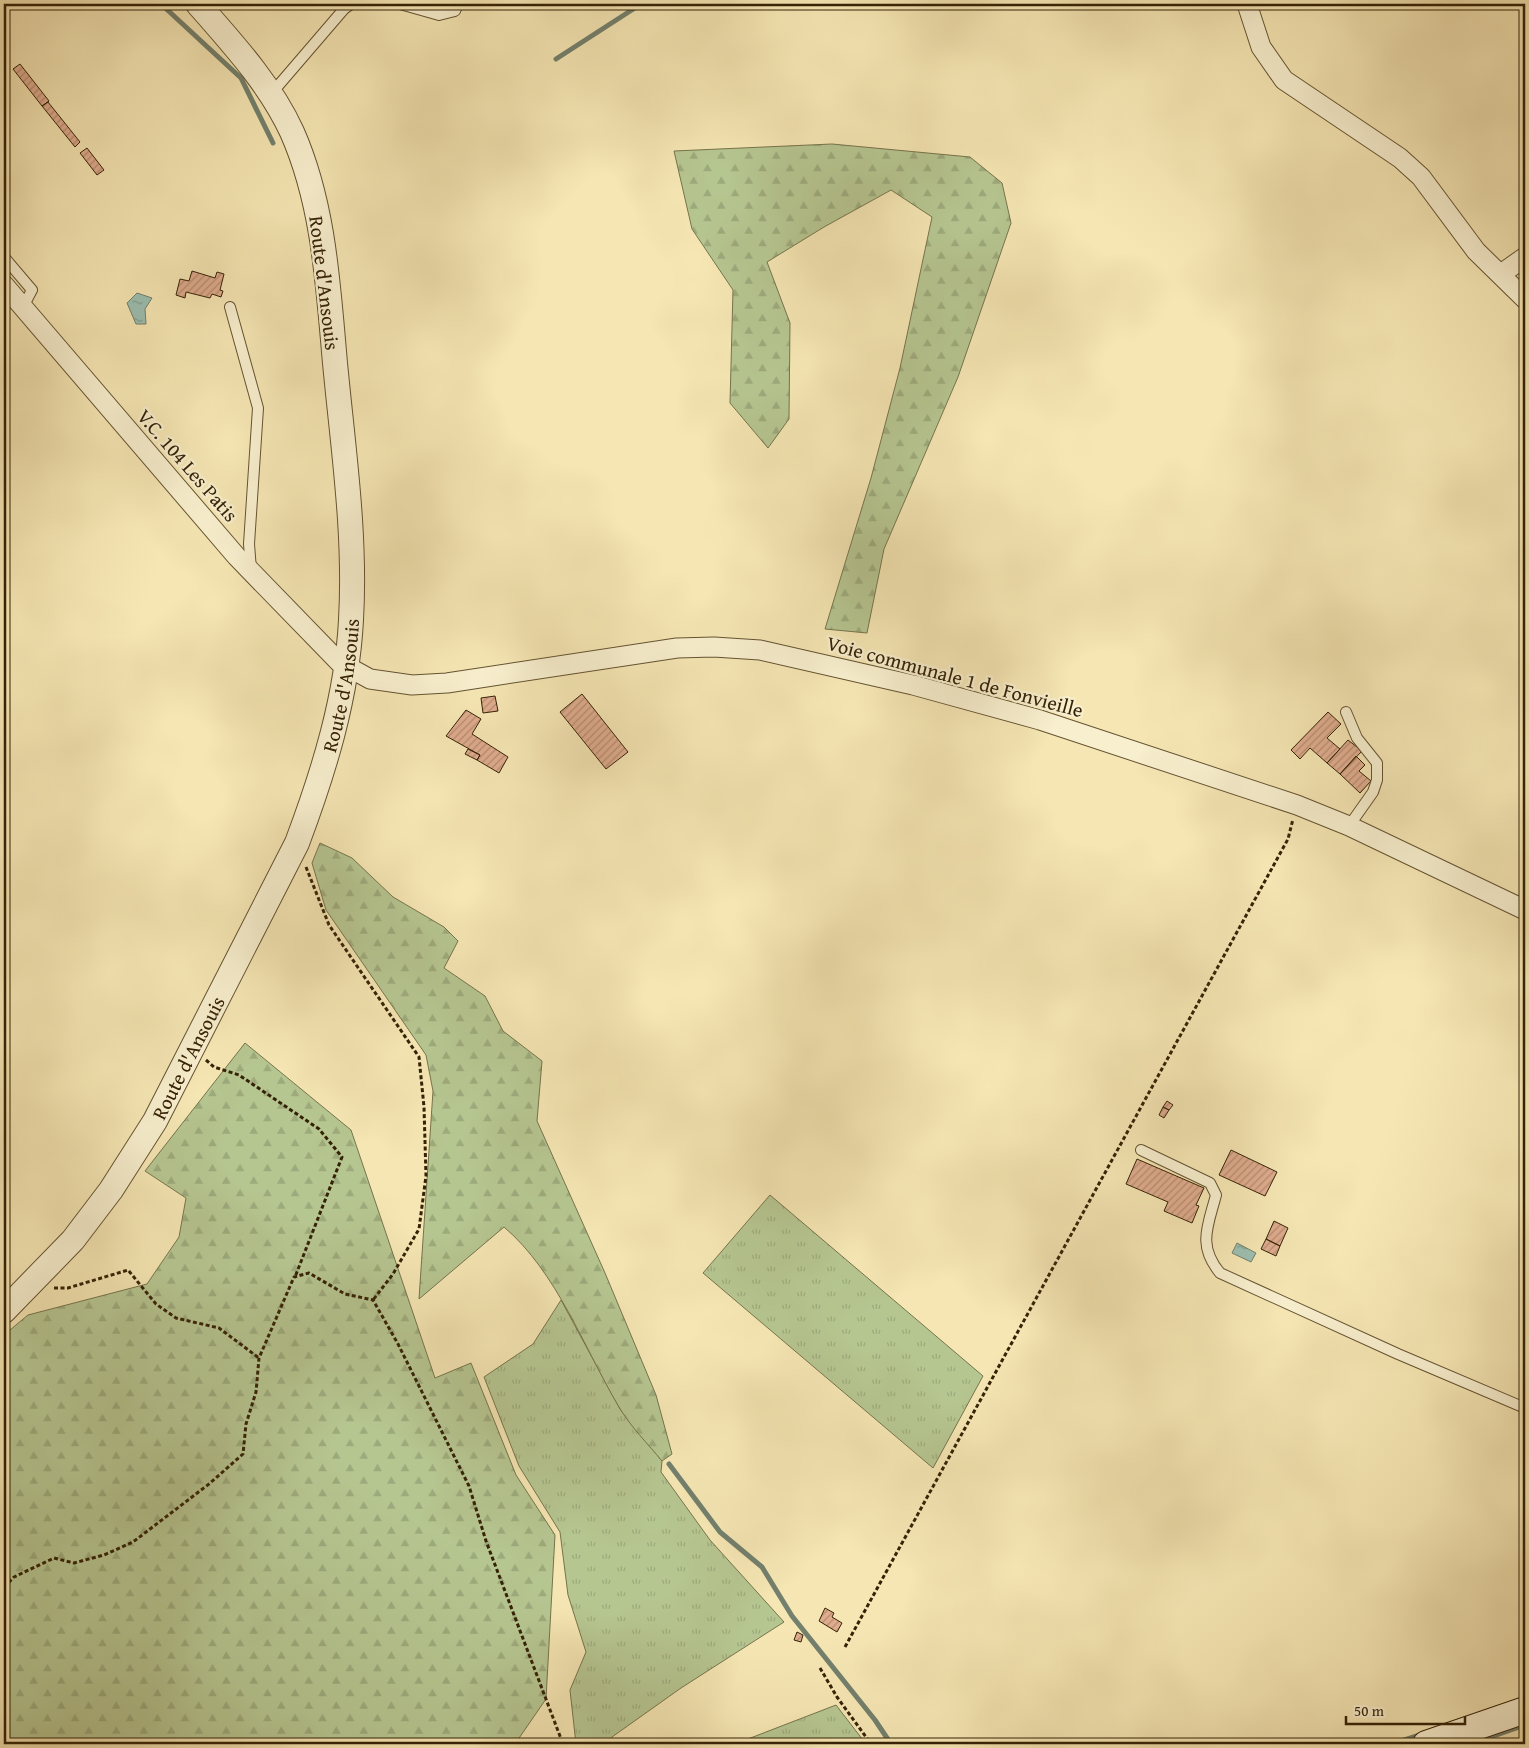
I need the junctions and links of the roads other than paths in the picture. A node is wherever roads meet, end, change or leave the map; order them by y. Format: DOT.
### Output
graph roads {
  1 [pos="198,4"];
  2 [pos="351,4"];
  3 [pos="400,4"];
  4 [pos="458,4"];
  5 [pos="1247,4"];
  6 [pos="271,94"];
  7 [pos="4,257"];
  8 [pos="1525,257"];
  9 [pos="1501,274"];
  10 [pos="4,285"];
  11 [pos="1525,299"];
  12 [pos="22,307"];
  13 [pos="230,307"];
  14 [pos="251,571"];
  15 [pos="345,667"];
  16 [pos="1346,712"];
  17 [pos="1349,826"];
  18 [pos="1525,910"];
  19 [pos="1141,1150"];
  20 [pos="4,1311"];
  21 [pos="1525,1408"];
  22 [pos="1525,1710"];
  23 [pos="1426,1744"];
  1 -- 6 [label="street, Route d'Ansouis"];
  2 -- 6 [label="lane"];
  3 -- 4 [label="lane"];
  5 -- 9 [label="street"];
  6 -- 15 [label="street, Route d'Ansouis"];
  7 -- 12 [label="lane"];
  8 -- 9 [label="street"];
  9 -- 11 [label="street"];
  10 -- 12 [label="street, V.C. 104 Les Patis"];
  12 -- 14 [label="street, V.C. 104 Les Patis"];
  13 -- 14 [label="lane"];
  14 -- 15 [label="street, V.C. 104 Les Patis"];
  15 -- 17 [label="street, Voie communale 1 de Fonvieille"];
  15 -- 20 [label="street, Route d'Ansouis"];
  16 -- 17 [label="lane"];
  17 -- 18 [label="street, Voie communale 1 de Fonvieille"];
  19 -- 21 [label="lane"];
  22 -- 23 [label="main road"];
}
